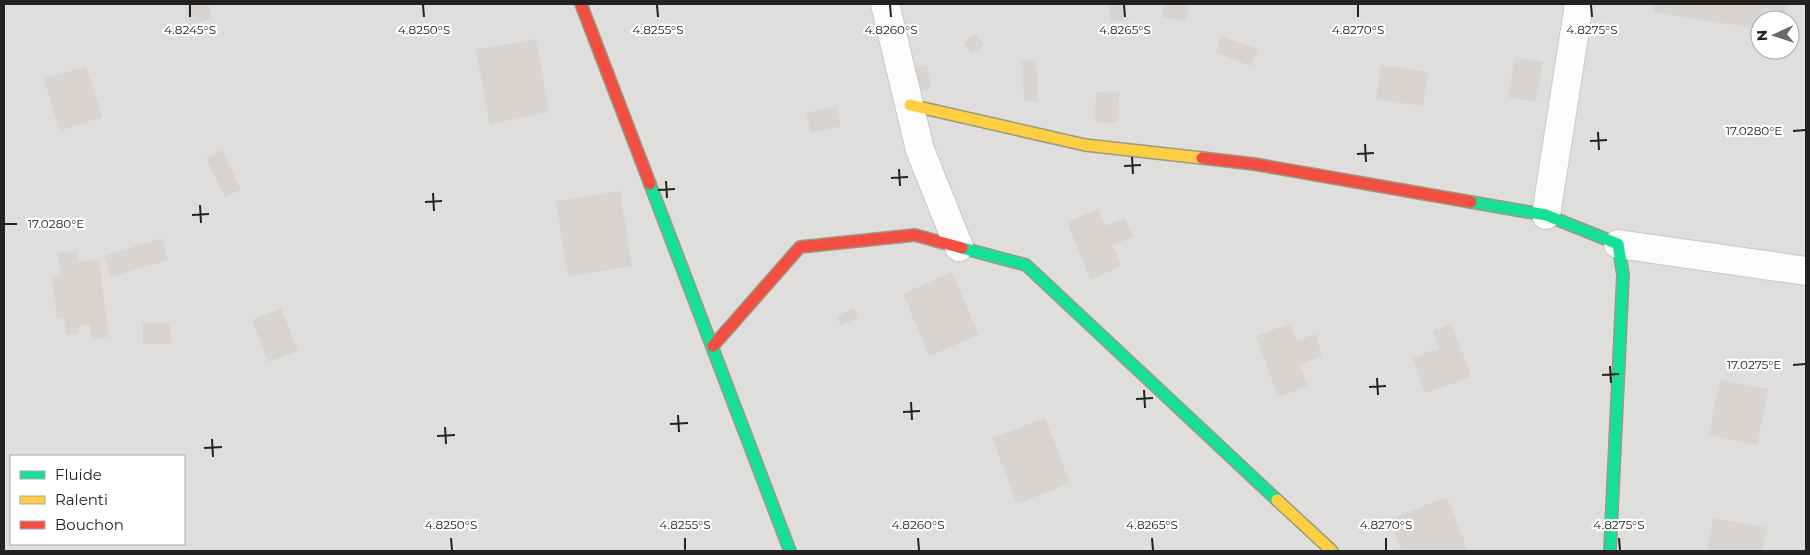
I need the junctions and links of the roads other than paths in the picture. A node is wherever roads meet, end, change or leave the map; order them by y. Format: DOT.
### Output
graph roads {
  1 [pos="581,4"];
  2 [pos="885,4"];
  3 [pos="1579,4"];
  4 [pos="910,105"];
  5 [pos="1546,215"];
  6 [pos="1618,244"];
  7 [pos="959,246"];
  8 [pos="1806,271"];
  9 [pos="713,346"];
  10 [pos="788,549"];
  11 [pos="1332,551"];
  12 [pos="1610,551"];
  1 -- 9 [label="street"];
  2 -- 4 [label="street"];
  3 -- 5 [label="street"];
  4 -- 5 [label="street"];
  4 -- 7 [label="street"];
  5 -- 6 [label="street"];
  6 -- 8 [label="street"];
  6 -- 12 [label="street"];
  7 -- 9 [label="street"];
  7 -- 11 [label="street"];
  9 -- 10 [label="street"];
}
